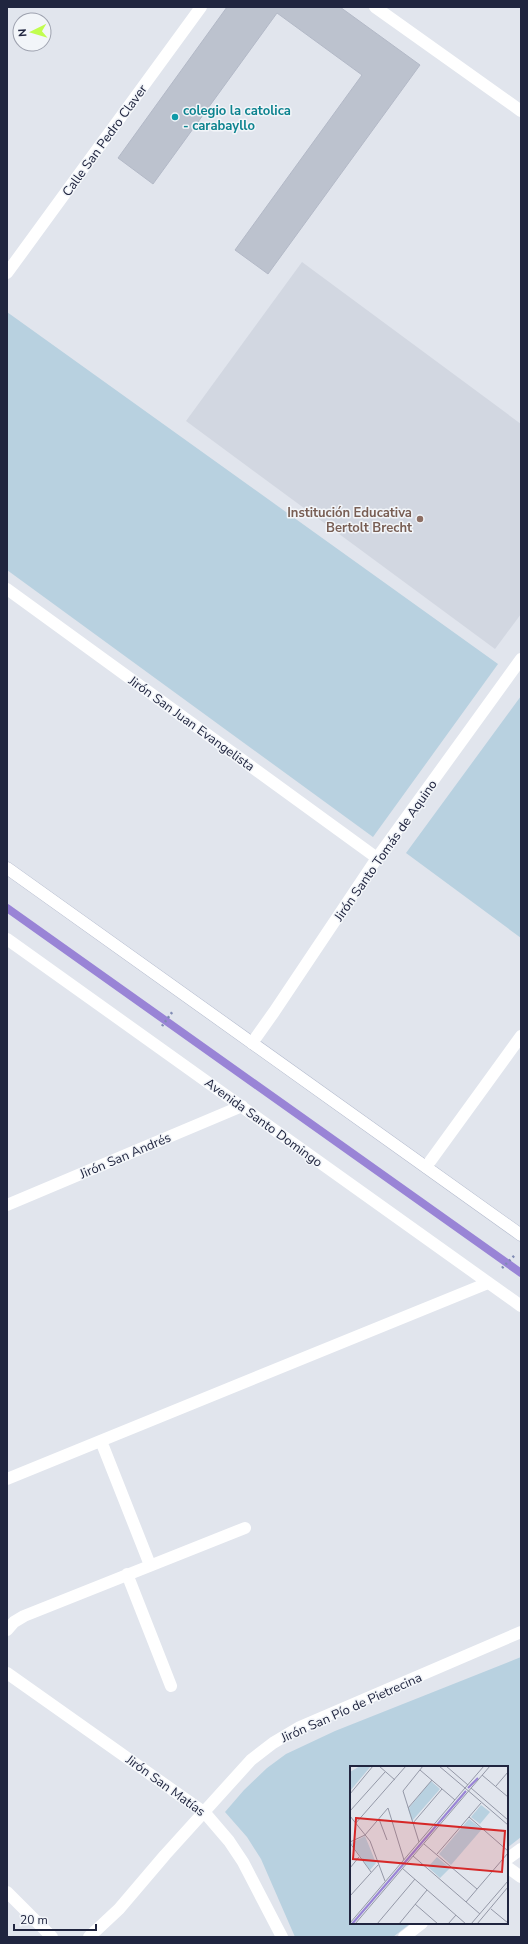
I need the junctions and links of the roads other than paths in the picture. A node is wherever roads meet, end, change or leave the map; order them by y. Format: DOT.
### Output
graph roads {
  1 [pos="201,7"];
  2 [pos="375,7"];
  3 [pos="521,111"];
  4 [pos="7,274"];
  5 [pos="7,589"];
  6 [pos="521,659"];
  7 [pos="378,858"];
  8 [pos="7,868"];
  9 [pos="7,939"];
  10 [pos="521,1036"];
  11 [pos="252,1043"];
  12 [pos="242,1106"];
  13 [pos="426,1167"];
  14 [pos="7,1205"];
  15 [pos="521,1235"];
  16 [pos="488,1283"];
  17 [pos="521,1306"];
  18 [pos="101,1441"];
  19 [pos="7,1479"];
  20 [pos="245,1528"];
  21 [pos="150,1565"];
  22 [pos="126,1574"];
  23 [pos="7,1630"];
  24 [pos="521,1632"];
  25 [pos="7,1673"];
  26 [pos="171,1686"];
  27 [pos="205,1813"];
  28 [pos="521,1849"];
  29 [pos="508,1858"];
  30 [pos="508,1868"];
  31 [pos="521,1877"];
  32 [pos="7,1892"];
  33 [pos="421,1924"];
  34 [pos="52,1937"];
  35 [pos="89,1937"];
  36 [pos="282,1937"];
  37 [pos="404,1937"];
  1 -- 4 [label="street, Calle San Pedro Claver"];
  2 -- 3 [label="street"];
  5 -- 7 [label="street, Jirón San Juan Evangelista"];
  6 -- 7 [label="street, Jirón Santo Tomás de Aquino"];
  7 -- 11 [label="street, Jirón Santo Tomás de Aquino"];
  8 -- 11 [label="street"];
  9 -- 12 [label="street, Avenida Santo Domingo"];
  10 -- 13 [label="street"];
  11 -- 13 [label="street"];
  12 -- 14 [label="street, Jirón San Andrés"];
  12 -- 16 [label="street, Avenida Santo Domingo"];
  13 -- 15 [label="street"];
  16 -- 17 [label="street, Avenida Santo Domingo"];
  16 -- 18 [label="street"];
  18 -- 19 [label="street"];
  18 -- 21 [label="street"];
  20 -- 21 [label="street"];
  21 -- 22 [label="street"];
  22 -- 23 [label="street"];
  22 -- 26 [label="street"];
  24 -- 27 [label="street, Jirón San Pío de Pietrecina"];
  25 -- 27 [label="street, Jirón San Matías"];
  27 -- 35 [label="street, Jirón San Pío de Pietrecina"];
  27 -- 36 [label="street, Jirón San Matías"];
  28 -- 29 [label="street"];
  30 -- 31 [label="street"];
  32 -- 34 [label="street"];
  33 -- 37 [label="street"];
}
